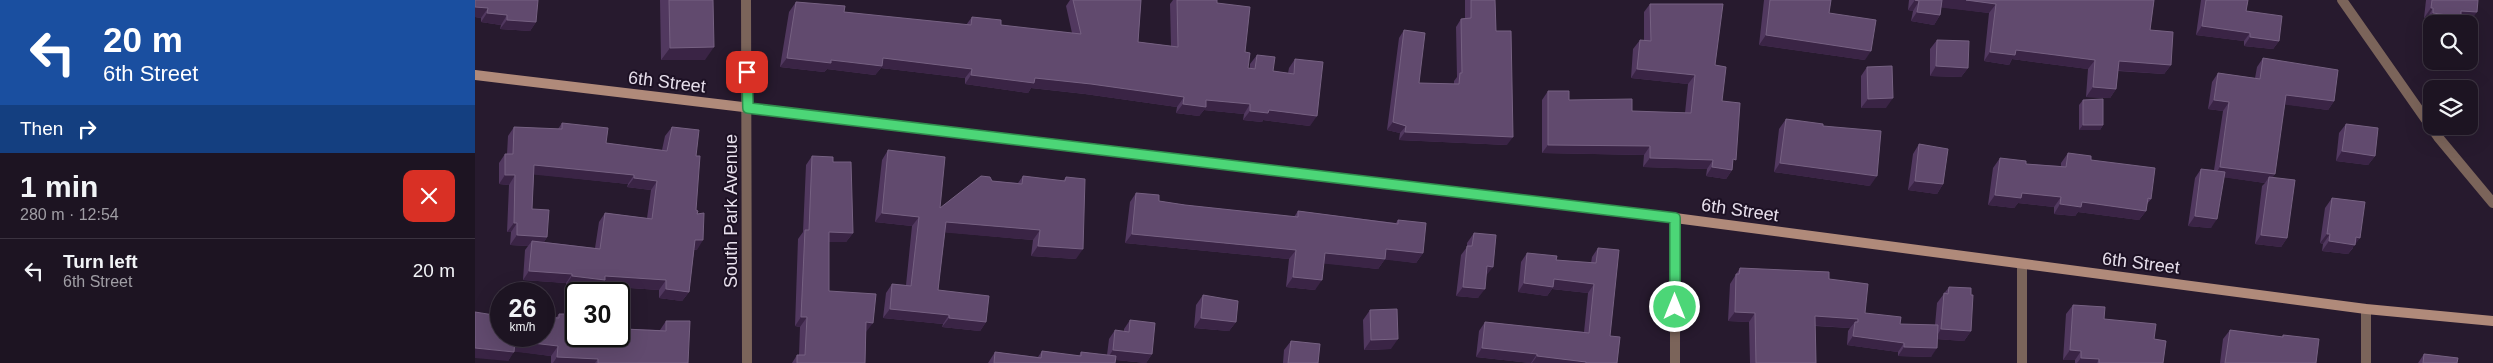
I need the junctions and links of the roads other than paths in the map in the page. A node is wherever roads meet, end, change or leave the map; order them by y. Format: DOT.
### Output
graph roads {
  1 [pos="746,0"];
  2 [pos="2342,0"];
  3 [pos="475,74"];
  4 [pos="748,108"];
  5 [pos="2493,203"];
  6 [pos="1675,218"];
  7 [pos="2022,264"];
  8 [pos="2366,309"];
  9 [pos="2493,321"];
  10 [pos="747,363"];
  11 [pos="1675,363"];
  12 [pos="2022,363"];
  13 [pos="2366,363"];
  1 -- 4 [label="street, South Park Avenue"];
  2 -- 5 [label="street"];
  3 -- 4 [label="main road, 6th Street"];
  4 -- 6 [label="main road, 6th Street"];
  4 -- 10 [label="street, South Park Avenue"];
  6 -- 7 [label="main road, 6th Street"];
  6 -- 11 [label="street"];
  7 -- 8 [label="main road, 6th Street"];
  7 -- 12 [label="street"];
  8 -- 9 [label="main road, 6th Street"];
  8 -- 13 [label="street"];
}
